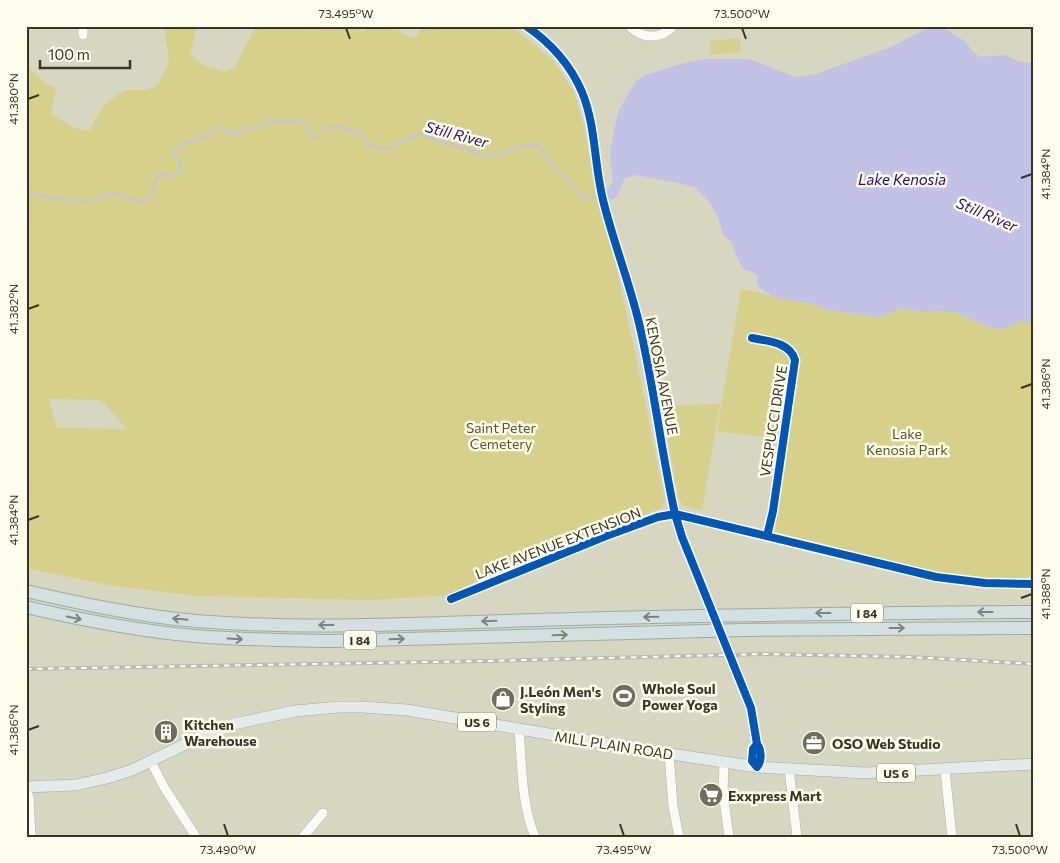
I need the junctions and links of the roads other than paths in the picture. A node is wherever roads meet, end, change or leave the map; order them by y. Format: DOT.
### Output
graph roads {
  1 [pos="526,26"];
  2 [pos="628,26"];
  3 [pos="673,26"];
  4 [pos="752,338"];
  5 [pos="675,514"];
  6 [pos="767,536"];
  7 [pos="1034,584"];
  8 [pos="26,591"];
  9 [pos="451,599"];
  10 [pos="26,607"];
  11 [pos="1034,612"];
  12 [pos="1034,628"];
  13 [pos="519,729"];
  14 [pos="669,754"];
  15 [pos="151,762"];
  16 [pos="724,763"];
  17 [pos="1034,764"];
  18 [pos="757,767"];
  19 [pos="789,769"];
  20 [pos="945,770"];
  21 [pos="26,788"];
  22 [pos="322,813"];
  23 [pos="31,837"];
  24 [pos="196,837"];
  25 [pos="303,837"];
  26 [pos="535,837"];
  27 [pos="679,837"];
  28 [pos="729,837"];
  29 [pos="797,837"];
  30 [pos="952,837"];
  1 -- 5 [label="street, KENOSIA AVENUE"];
  2 -- 3 [label="street"];
  4 -- 6 [label="street, VESPUCCI DRIVE"];
  5 -- 6 [label="street"];
  5 -- 9 [label="street, LAKE AVENUE EXTENSION"];
  5 -- 18 [label="street, KENOSIA AVENUE, bridge"];
  6 -- 7 [label="street"];
  11 -- 8 [label="highway, I 84, one-way"];
  10 -- 12 [label="highway, I 84, one-way"];
  13 -- 14 [label="main road, MILL PLAIN ROAD / US 6"];
  13 -- 15 [label="main road, MILL PLAIN ROAD / US 6"];
  13 -- 26 [label="street"];
  14 -- 16 [label="main road, MILL PLAIN ROAD / US 6"];
  14 -- 27 [label="street"];
  15 -- 21 [label="main road, US 6"];
  15 -- 24 [label="street"];
  16 -- 18 [label="main road, MILL PLAIN ROAD / US 6"];
  16 -- 28 [label="street"];
  17 -- 20 [label="main road, MILL PLAIN ROAD / US 6"];
  18 -- 19 [label="main road, MILL PLAIN ROAD / US 6"];
  19 -- 20 [label="main road, MILL PLAIN ROAD / US 6"];
  19 -- 29 [label="street"];
  20 -- 30 [label="street"];
  21 -- 23 [label="street"];
  22 -- 25 [label="street"];
}
